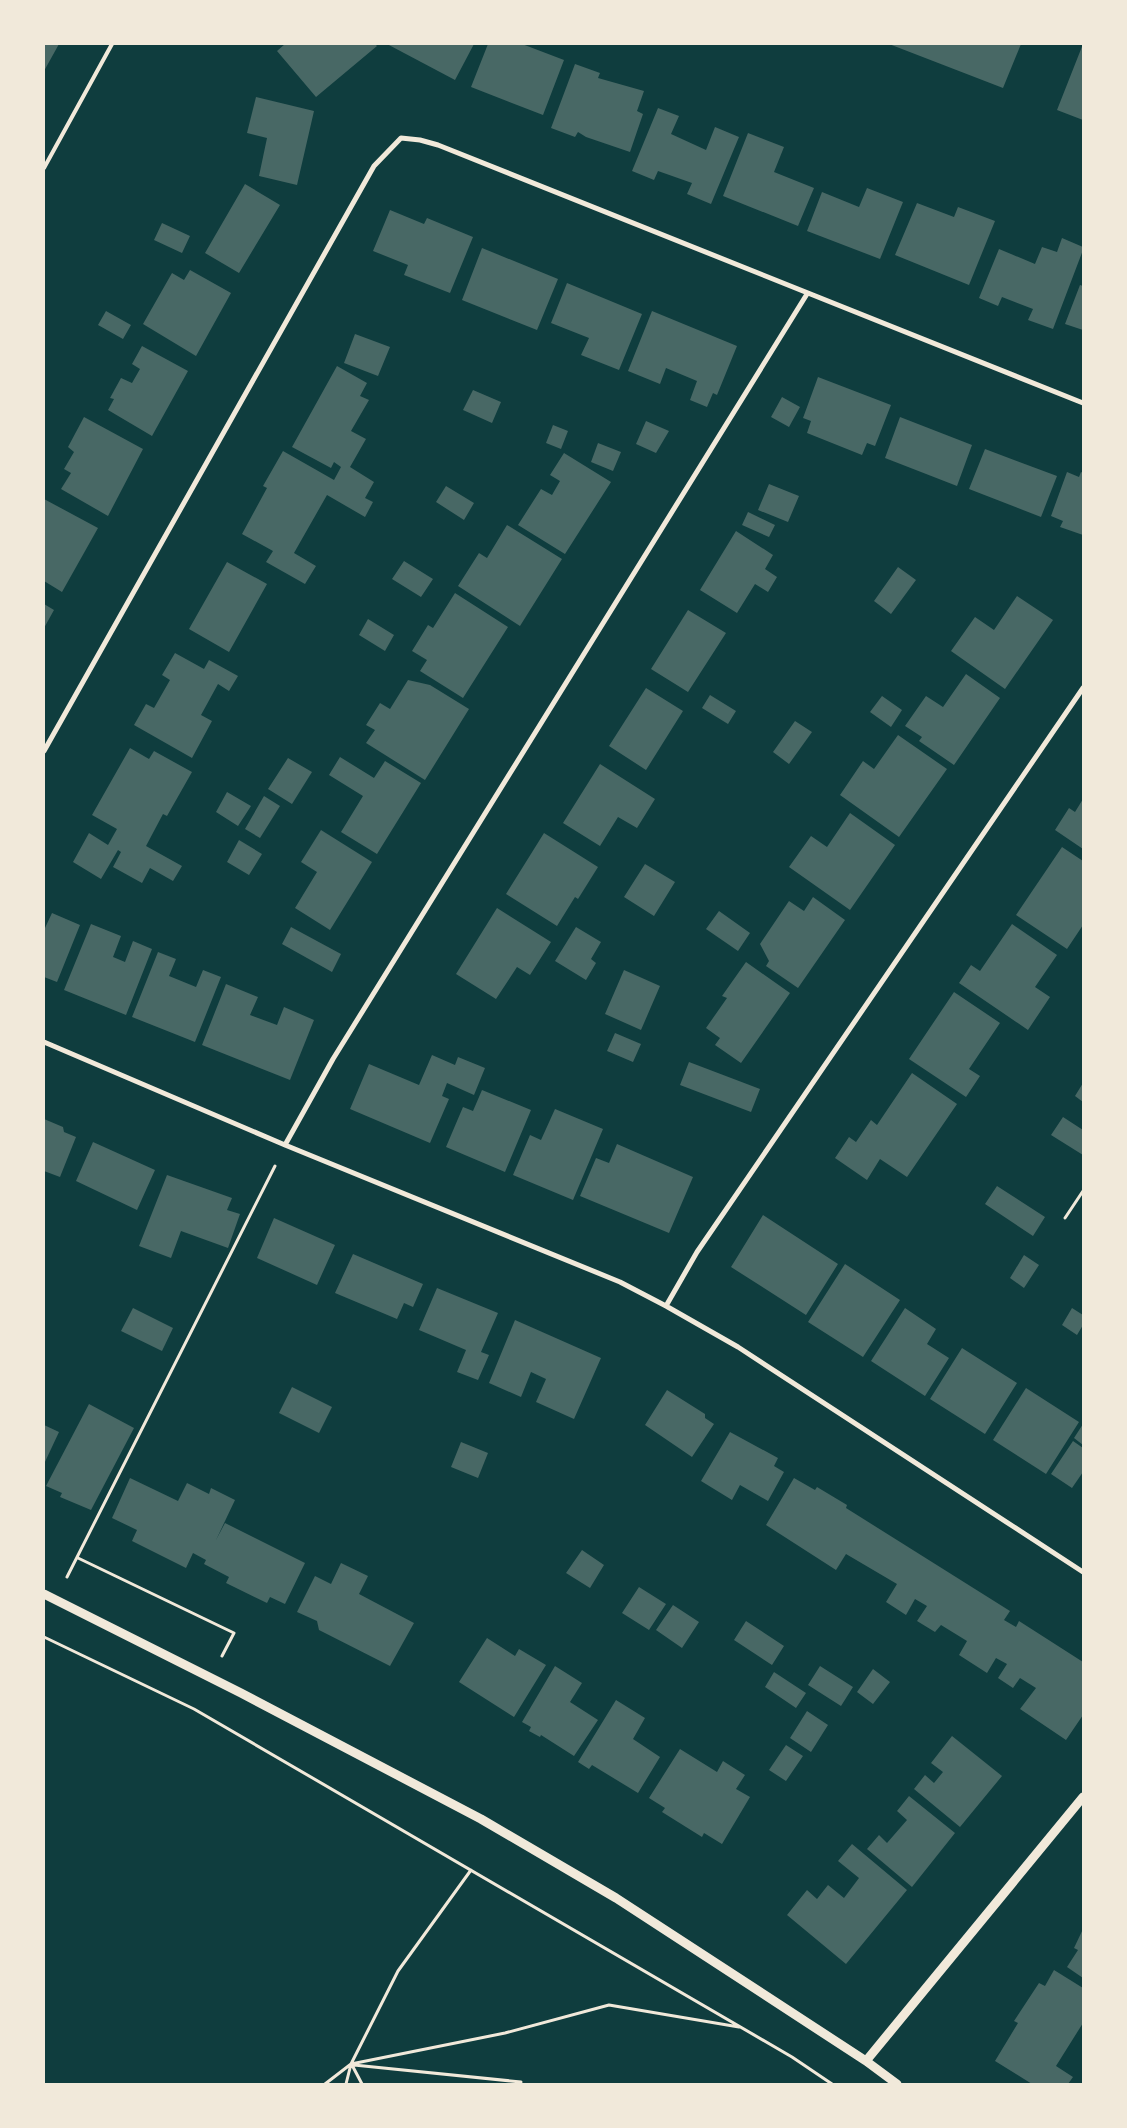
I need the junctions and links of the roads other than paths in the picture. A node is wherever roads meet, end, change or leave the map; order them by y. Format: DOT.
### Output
graph roads {
  1 [pos="112,44"];
  2 [pos="44,168"];
  3 [pos="807,294"];
  4 [pos="1083,404"];
  5 [pos="1083,688"];
  6 [pos="44,751"];
  7 [pos="44,1042"];
  8 [pos="286,1145"];
  9 [pos="666,1306"];
  10 [pos="1083,1572"];
  11 [pos="44,1594"];
  12 [pos="1083,1797"];
  13 [pos="866,2061"];
  14 [pos="897,2084"];
  1 -- 2 [label="lane"];
  3 -- 4 [label="street"];
  3 -- 6 [label="street"];
  3 -- 8 [label="street"];
  5 -- 9 [label="street"];
  7 -- 8 [label="street"];
  8 -- 9 [label="street"];
  9 -- 10 [label="street"];
  11 -- 13 [label="street"];
  12 -- 13 [label="street"];
  13 -- 14 [label="street"];
}
